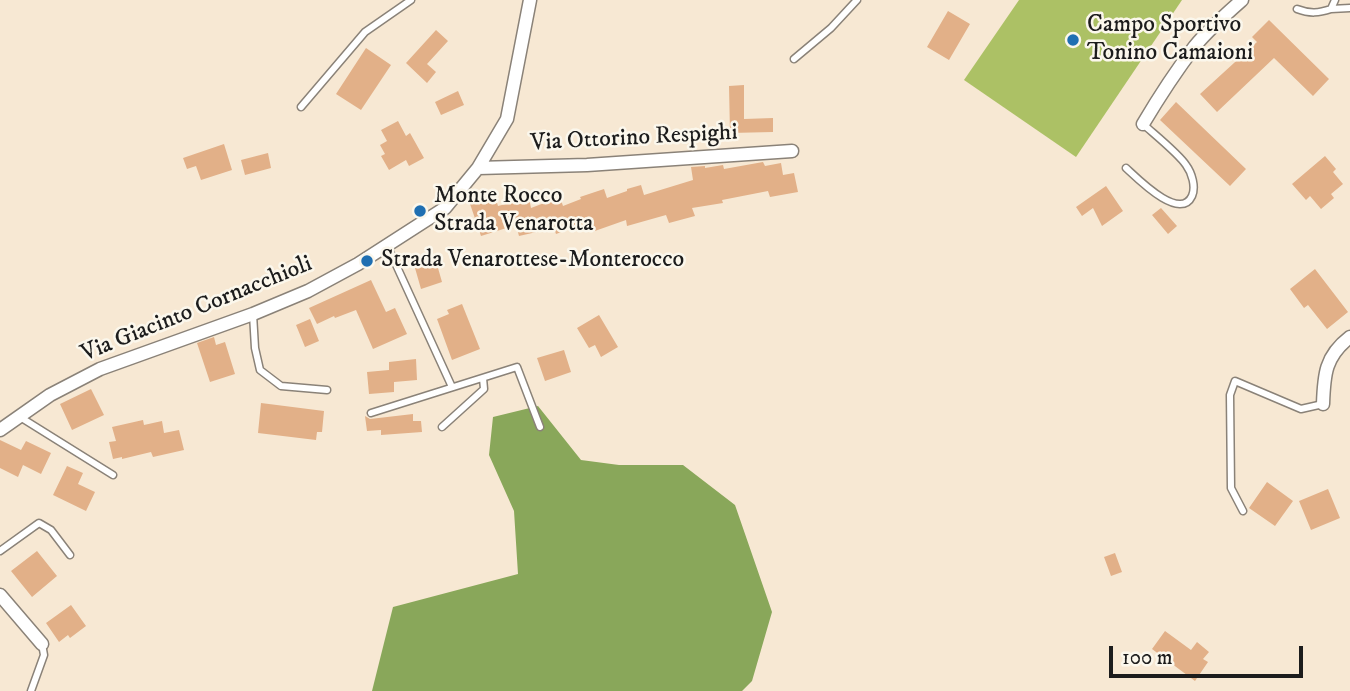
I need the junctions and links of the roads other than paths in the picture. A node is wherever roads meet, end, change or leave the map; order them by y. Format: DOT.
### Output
graph roads {
  1 [pos="411,0"];
  2 [pos="530,0"];
  3 [pos="856,0"];
  4 [pos="1242,0"];
  5 [pos="1335,0"];
  6 [pos="1350,8"];
  7 [pos="1297,9"];
  8 [pos="1331,9"];
  9 [pos="793,59"];
  10 [pos="301,107"];
  11 [pos="1143,124"];
  12 [pos="792,151"];
  13 [pos="478,168"];
  14 [pos="1126,168"];
  15 [pos="387,245"];
  16 [pos="253,314"];
  17 [pos="1350,337"];
  18 [pos="483,377"];
  19 [pos="452,387"];
  20 [pos="327,390"];
  21 [pos="1323,404"];
  22 [pos="371,412"];
  23 [pos="19,416"];
  24 [pos="442,427"];
  25 [pos="540,427"];
  26 [pos="0,430"];
  27 [pos="113,475"];
  28 [pos="1243,511"];
  29 [pos="0,551"];
  30 [pos="71,555"];
  31 [pos="0,595"];
  32 [pos="42,644"];
  33 [pos="31,691"];
  1 -- 10 [label="lane"];
  2 -- 13 [label="street, Via Giacinto Cornacchioli"];
  3 -- 9 [label="lane"];
  4 -- 11 [label="street"];
  5 -- 8 [label="lane"];
  6 -- 8 [label="lane"];
  7 -- 8 [label="lane"];
  11 -- 14 [label="lane"];
  12 -- 13 [label="street, Via Ottorino Respighi"];
  13 -- 15 [label="street, Via Giacinto Cornacchioli"];
  15 -- 16 [label="street, Via Giacinto Cornacchioli"];
  15 -- 19 [label="lane"];
  16 -- 20 [label="lane"];
  16 -- 23 [label="street, Via Giacinto Cornacchioli"];
  17 -- 21 [label="street"];
  18 -- 19 [label="lane"];
  18 -- 24 [label="lane"];
  18 -- 25 [label="lane"];
  19 -- 22 [label="lane"];
  21 -- 28 [label="lane"];
  23 -- 26 [label="street, Via Giacinto Cornacchioli"];
  23 -- 27 [label="lane"];
  29 -- 30 [label="lane"];
  31 -- 32 [label="street"];
  32 -- 33 [label="lane"];
}
